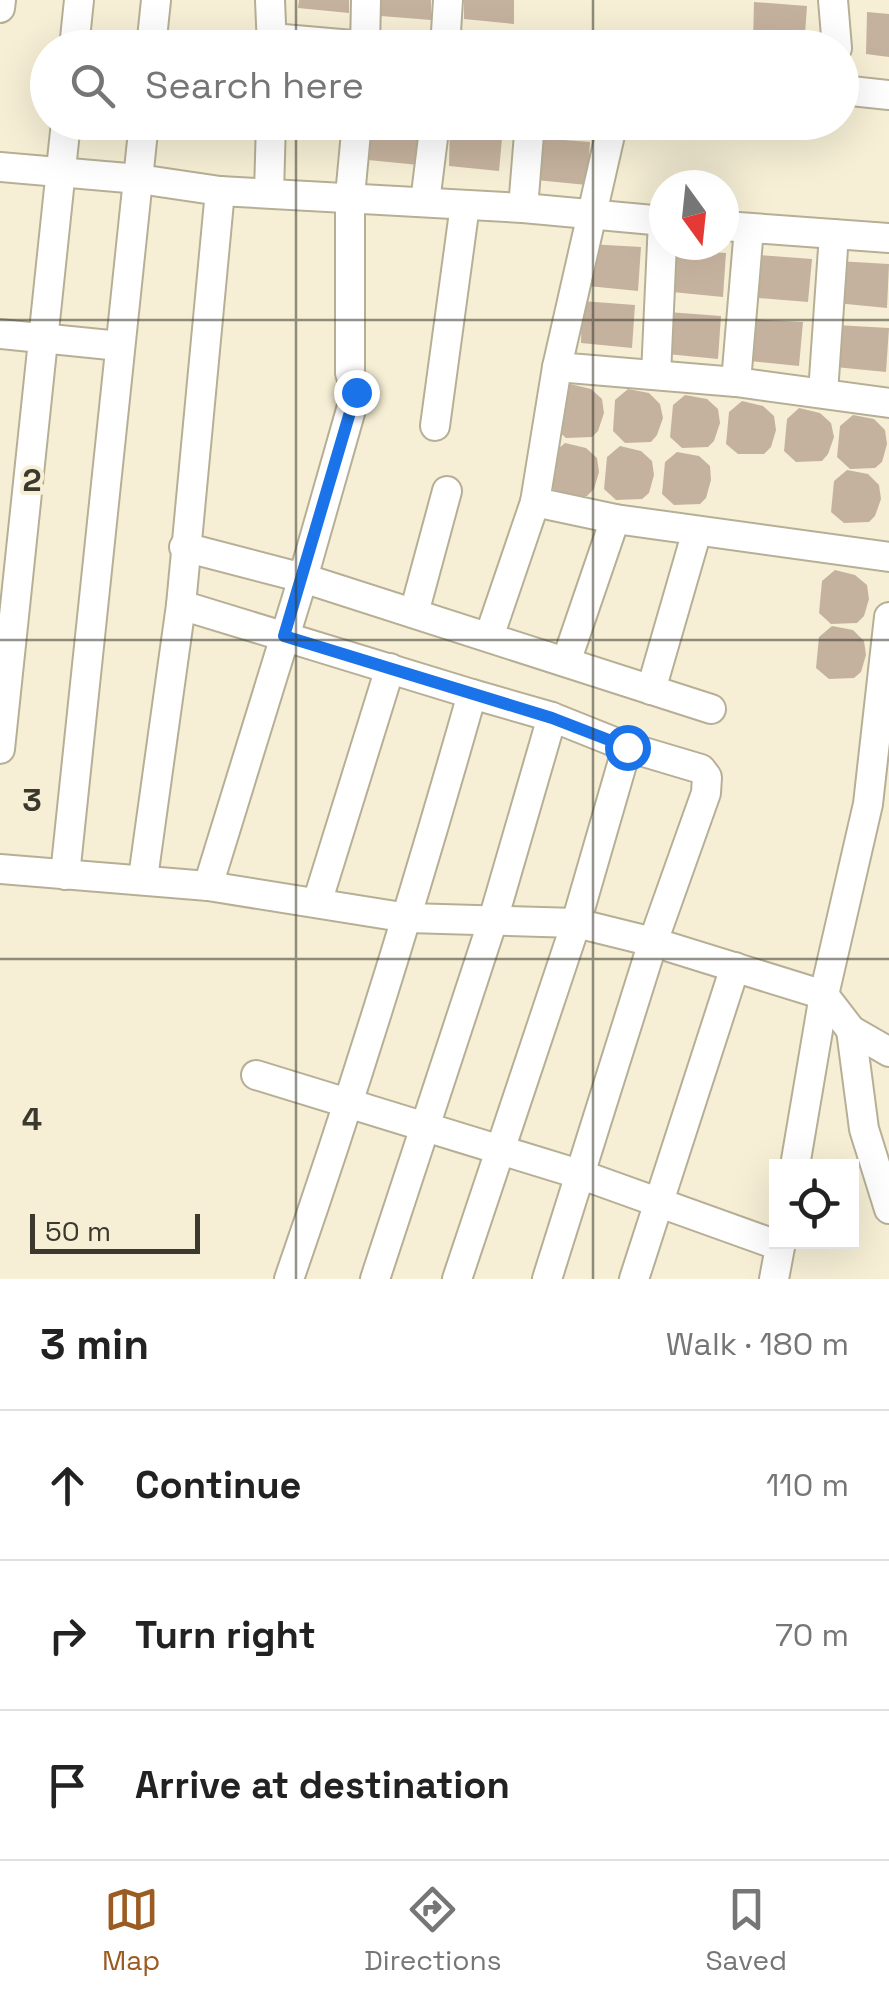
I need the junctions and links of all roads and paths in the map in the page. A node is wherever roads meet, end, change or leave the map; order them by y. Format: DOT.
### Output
graph roads {
  1 [pos="1,0"];
  2 [pos="80,0"];
  3 [pos="156,0"];
  4 [pos="270,0"];
  5 [pos="366,0"];
  6 [pos="448,0"];
  7 [pos="834,0"];
  8 [pos="0,8"];
  9 [pos="76,30"];
  10 [pos="153,30"];
  11 [pos="271,30"];
  12 [pos="370,30"];
  13 [pos="446,30"];
  14 [pos="836,30"];
  15 [pos="859,91"];
  16 [pos="889,94"];
  17 [pos="64,140"];
  18 [pos="142,140"];
  19 [pos="270,140"];
  20 [pos="355,140"];
  21 [pos="433,140"];
  22 [pos="529,140"];
  23 [pos="608,140"];
  24 [pos="0,167"];
  25 [pos="61,170"];
  26 [pos="139,178"];
  27 [pos="220,191"];
  28 [pos="269,193"];
  29 [pos="350,196"];
  30 [pos="425,202"];
  31 [pos="465,204"];
  32 [pos="523,208"];
  33 [pos="589,215"];
  34 [pos="649,220"];
  35 [pos="739,227"];
  36 [pos="834,234"];
  37 [pos="889,238"];
  38 [pos="662,260"];
  39 [pos="736,260"];
  40 [pos="0,334"];
  41 [pos="41,338"];
  42 [pos="120,346"];
  43 [pos="558,367"];
  44 [pos="656,376"];
  45 [pos="736,382"];
  46 [pos="823,394"];
  47 [pos="889,402"];
  48 [pos="435,426"];
  49 [pos="447,490"];
  50 [pos="535,502"];
  51 [pos="615,519"];
  52 [pos="697,531"];
  53 [pos="184,547"];
  54 [pos="889,557"];
  55 [pos="303,578"];
  56 [pos="180,605"];
  57 [pos="414,613"];
  58 [pos="889,617"];
  59 [pos="284,636"];
  60 [pos="489,637"];
  61 [pos="566,662"];
  62 [pos="390,668"];
  63 [pos="650,690"];
  64 [pos="472,694"];
  65 [pos="711,709"];
  66 [pos="884,714"];
  67 [pos="552,718"];
  68 [pos="627,747"];
  69 [pos="0,749"];
  70 [pos="0,869"];
  71 [pos="65,874"];
  72 [pos="143,878"];
  73 [pos="208,886"];
  74 [pos="318,902"];
  75 [pos="408,918"];
  76 [pos="493,920"];
  77 [pos="576,924"];
  78 [pos="652,942"];
  79 [pos="735,967"];
  80 [pos="824,996"];
  81 [pos="851,1030"];
  82 [pos="889,1052"];
  83 [pos="256,1076"];
  84 [pos="350,1102"];
  85 [pos="423,1126"];
  86 [pos="500,1151"];
  87 [pos="796,1159"];
  88 [pos="582,1176"];
  89 [pos="661,1202"];
  90 [pos="889,1209"];
  91 [pos="769,1240"];
  92 [pos="779,1249"];
  93 [pos="289,1279"];
  94 [pos="375,1279"];
  95 [pos="457,1279"];
  96 [pos="547,1279"];
  97 [pos="634,1279"];
  98 [pos="774,1279"];
  1 -- 8 [label="street"];
  2 -- 9 [label="street"];
  3 -- 10 [label="street"];
  4 -- 11 [label="street"];
  5 -- 12 [label="street"];
  6 -- 13 [label="street"];
  7 -- 14 [label="street"];
  15 -- 16 [label="street"];
  17 -- 25 [label="street"];
  18 -- 26 [label="street"];
  19 -- 28 [label="street"];
  20 -- 29 [label="street"];
  21 -- 30 [label="street"];
  22 -- 32 [label="street"];
  23 -- 33 [label="street"];
  24 -- 25 [label="street"];
  25 -- 26 [label="street"];
  25 -- 41 [label="street"];
  26 -- 27 [label="street"];
  26 -- 42 [label="street"];
  27 -- 28 [label="street"];
  27 -- 53 [label="street"];
  28 -- 29 [label="street"];
  29 -- 30 [label="street"];
  29 -- 55 [label="street"];
  30 -- 31 [label="street"];
  31 -- 32 [label="street"];
  31 -- 48 [label="street"];
  32 -- 33 [label="street"];
  33 -- 34 [label="street"];
  33 -- 43 [label="street"];
  35 -- 36 [label="street"];
  36 -- 37 [label="street"];
  36 -- 46 [label="street"];
  38 -- 44 [label="street"];
  39 -- 45 [label="street"];
  40 -- 41 [label="street"];
  41 -- 42 [label="street"];
  41 -- 69 [label="street"];
  42 -- 71 [label="street"];
  43 -- 44 [label="street"];
  43 -- 50 [label="street"];
  44 -- 45 [label="street"];
  45 -- 46 [label="street"];
  46 -- 47 [label="street"];
  49 -- 57 [label="street"];
  50 -- 51 [label="street"];
  50 -- 60 [label="street"];
  51 -- 52 [label="street"];
  51 -- 61 [label="street"];
  52 -- 54 [label="street"];
  52 -- 63 [label="street"];
  53 -- 55 [label="street"];
  53 -- 56 [label="street"];
  55 -- 57 [label="street"];
  55 -- 59 [label="street"];
  56 -- 59 [label="street"];
  56 -- 72 [label="street"];
  57 -- 60 [label="street"];
  58 -- 66 [label="street"];
  59 -- 62 [label="street"];
  59 -- 73 [label="street"];
  60 -- 61 [label="street"];
  61 -- 63 [label="street"];
  62 -- 64 [label="street"];
  62 -- 74 [label="street"];
  63 -- 65 [label="street"];
  64 -- 67 [label="street"];
  64 -- 75 [label="street"];
  66 -- 80 [label="street"];
  67 -- 68 [label="street"];
  67 -- 76 [label="street"];
  68 -- 77 [label="street"];
  68 -- 78 [label="street"];
  70 -- 71 [label="street"];
  71 -- 72 [label="street"];
  72 -- 73 [label="street"];
  73 -- 74 [label="street"];
  74 -- 75 [label="street"];
  75 -- 76 [label="street"];
  75 -- 84 [label="street"];
  76 -- 77 [label="street"];
  76 -- 85 [label="street"];
  77 -- 78 [label="street"];
  77 -- 86 [label="street"];
  78 -- 79 [label="street"];
  78 -- 88 [label="street"];
  79 -- 80 [label="street"];
  79 -- 89 [label="street"];
  80 -- 81 [label="street"];
  80 -- 87 [label="street"];
  81 -- 82 [label="street"];
  81 -- 90 [label="street"];
  83 -- 84 [label="street"];
  84 -- 85 [label="street"];
  84 -- 93 [label="street"];
  85 -- 86 [label="street"];
  85 -- 94 [label="street"];
  86 -- 88 [label="street"];
  86 -- 95 [label="street"];
  88 -- 89 [label="street"];
  88 -- 96 [label="street"];
  89 -- 91 [label="street"];
  89 -- 97 [label="street"];
  92 -- 98 [label="street"];
}
